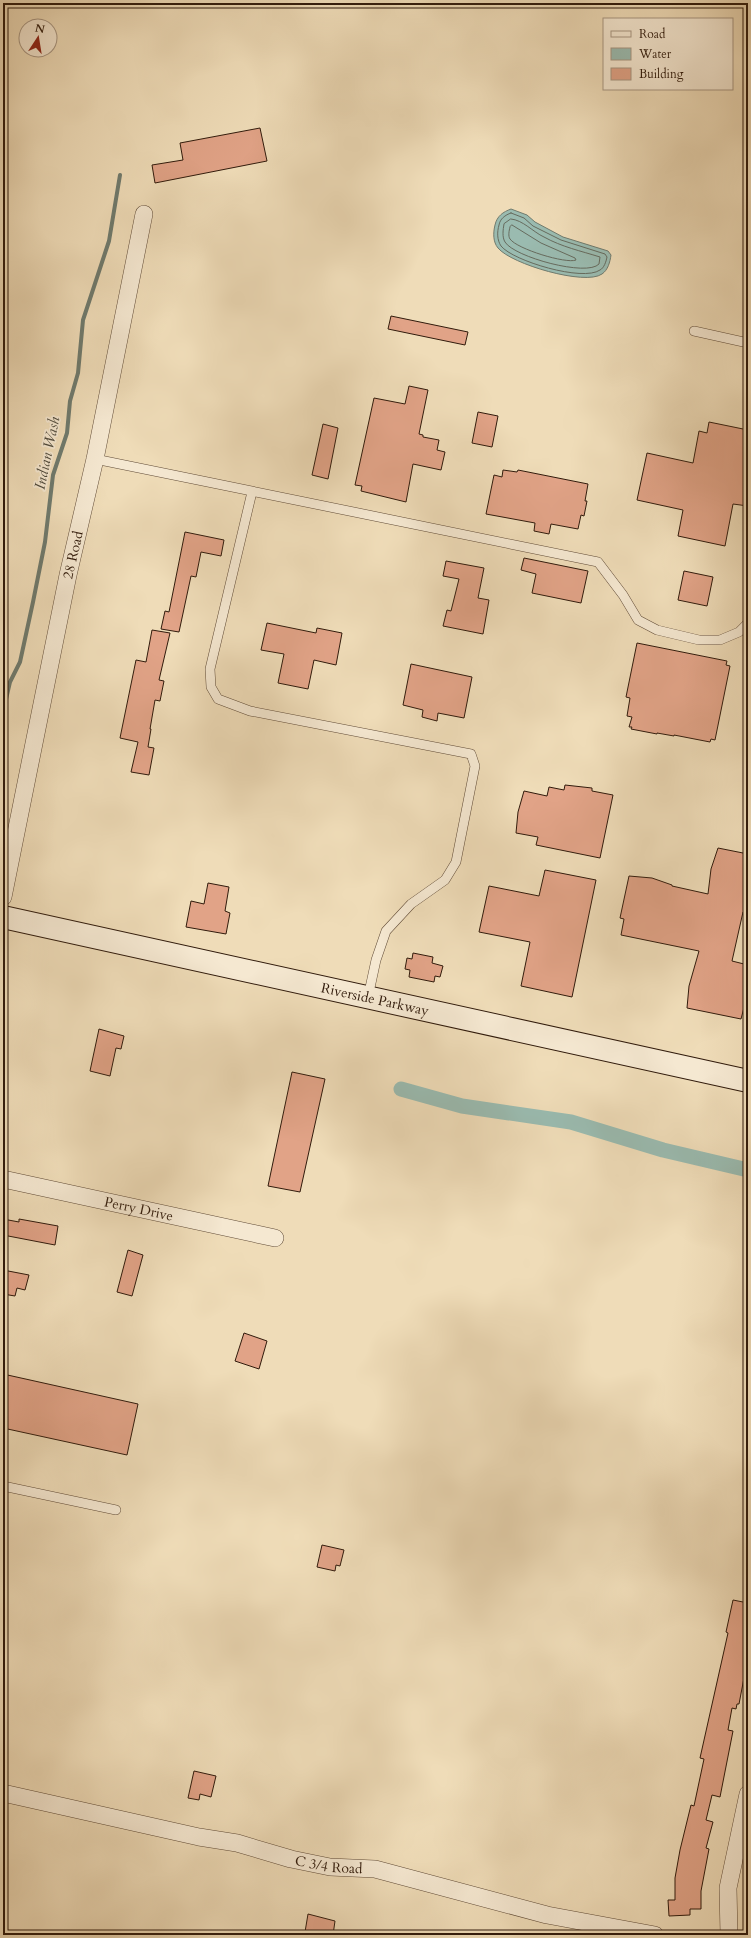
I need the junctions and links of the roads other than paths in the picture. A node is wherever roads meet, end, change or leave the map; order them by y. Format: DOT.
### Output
graph roads {
  1 [pos="144,214"];
  2 [pos="694,331"];
  3 [pos="748,342"];
  4 [pos="95,459"];
  5 [pos="252,492"];
  6 [pos="748,623"];
  7 [pos="3,897"];
  8 [pos="3,917"];
  9 [pos="368,997"];
  10 [pos="748,1081"];
  11 [pos="3,1179"];
  12 [pos="275,1238"];
  13 [pos="3,1486"];
  14 [pos="116,1510"];
  15 [pos="3,1793"];
  16 [pos="748,1798"];
  17 [pos="655,1935"];
  18 [pos="730,1935"];
  1 -- 4 [label="street, 28 Road"];
  2 -- 3 [label="lane"];
  4 -- 5 [label="lane"];
  4 -- 7 [label="street, 28 Road"];
  5 -- 6 [label="lane"];
  5 -- 9 [label="lane"];
  8 -- 9 [label="main road, Riverside Parkway"];
  9 -- 10 [label="main road, Riverside Parkway"];
  11 -- 12 [label="street, Perry Drive"];
  13 -- 14 [label="lane"];
  15 -- 17 [label="street, C 3/4 Road"];
  16 -- 18 [label="street"];
}
